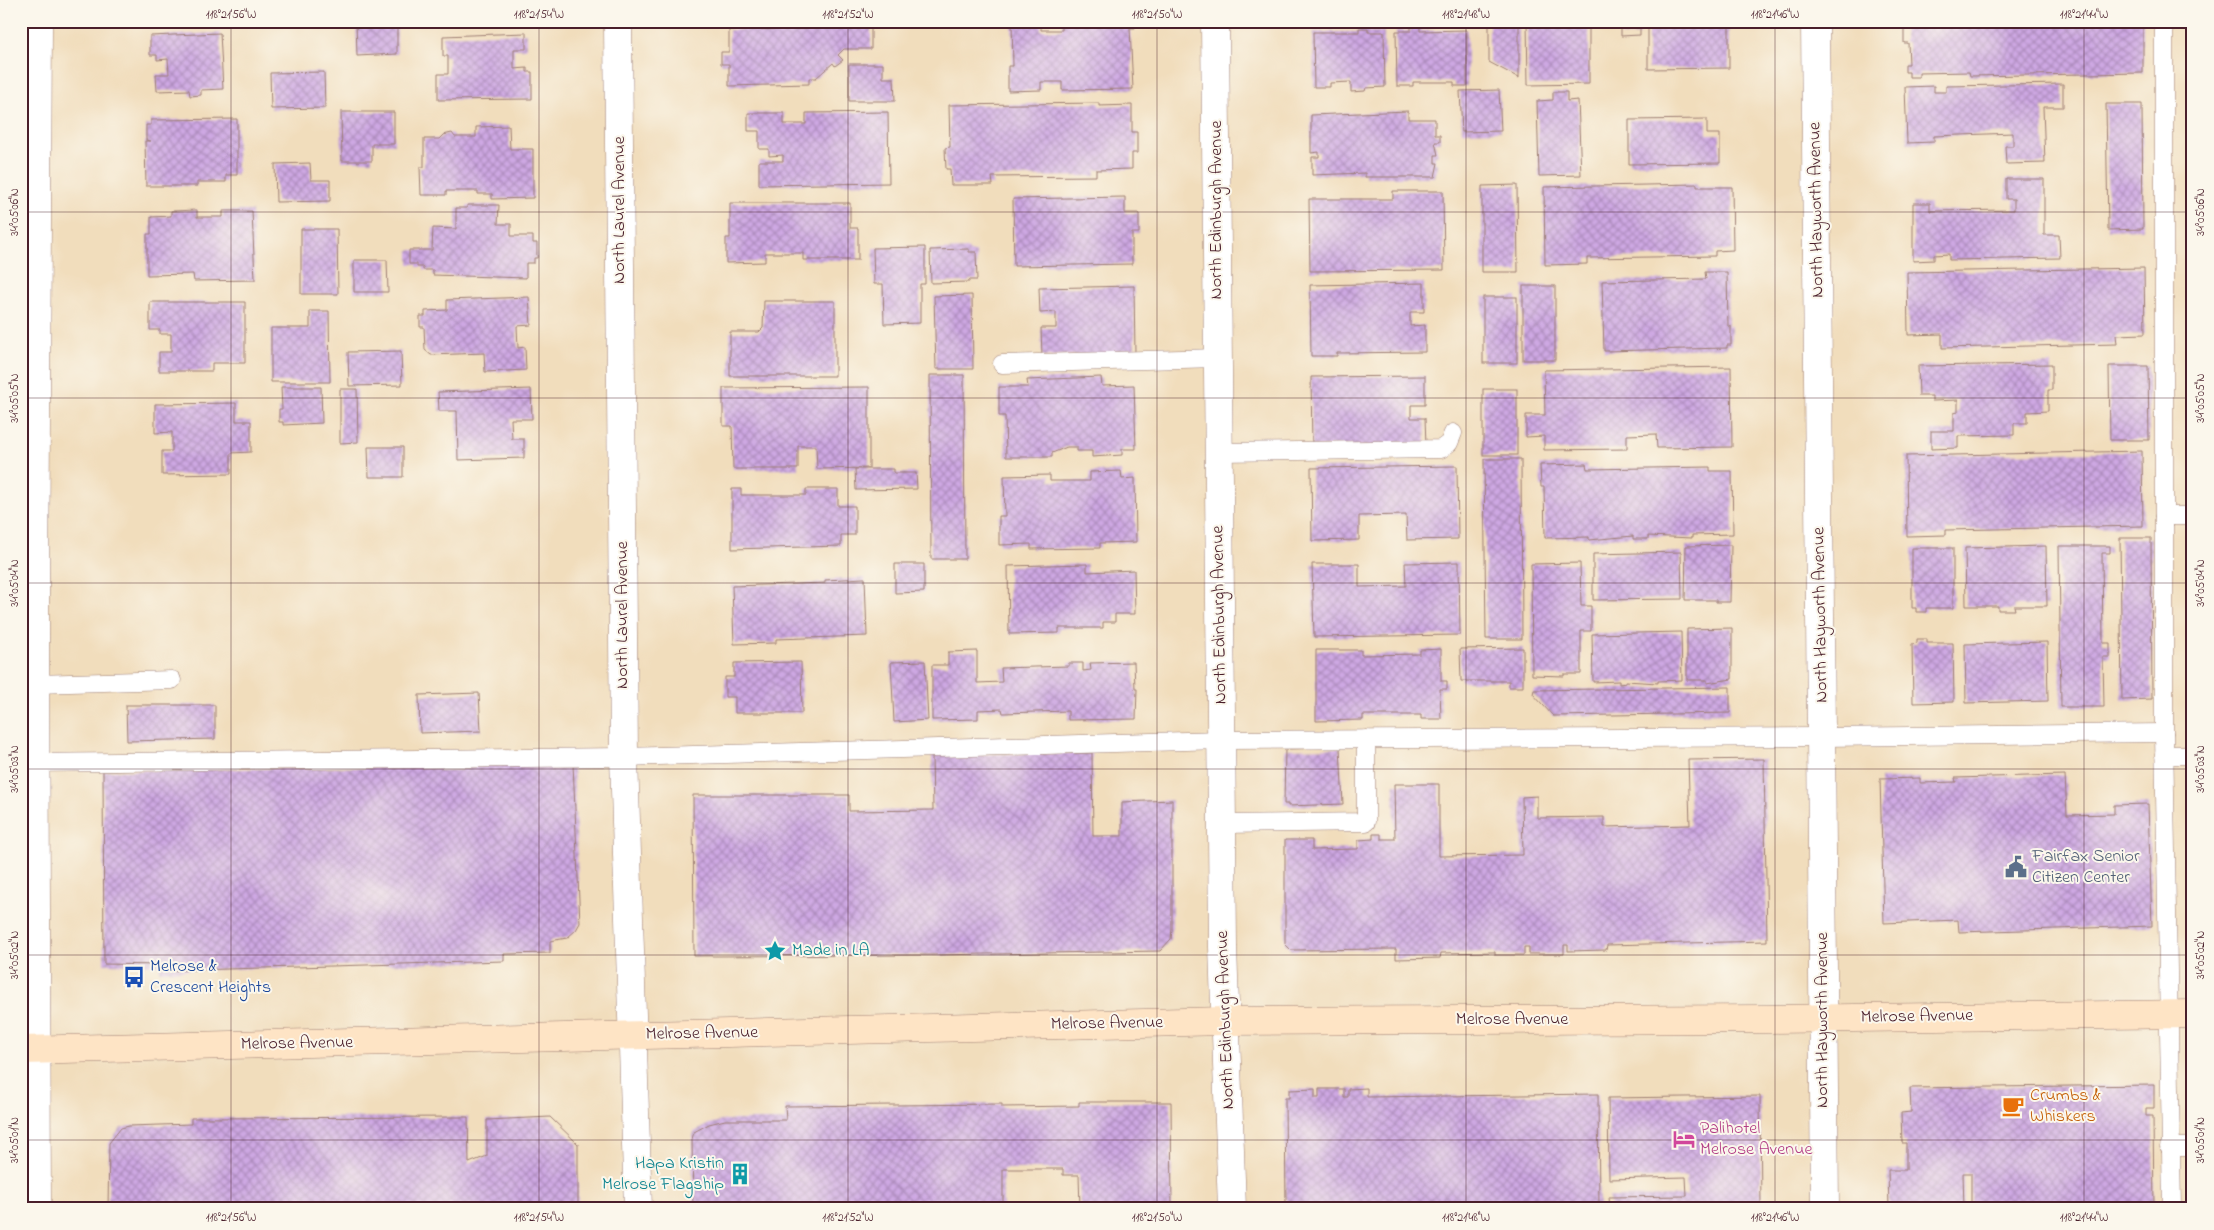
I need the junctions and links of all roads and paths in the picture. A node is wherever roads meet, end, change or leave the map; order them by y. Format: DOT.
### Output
graph roads {
  1 [pos="38,21"];
  2 [pos="618,21"];
  3 [pos="1215,21"];
  4 [pos="1815,21"];
  5 [pos="2164,21"];
  6 [pos="1218,358"];
  7 [pos="1002,364"];
  8 [pos="1453,433"];
  9 [pos="1218,452"];
  10 [pos="2164,516"];
  11 [pos="2193,516"];
  12 [pos="172,680"];
  13 [pos="36,684"];
  14 [pos="2164,733"];
  15 [pos="1822,738"];
  16 [pos="1221,740"];
  17 [pos="1366,740"];
  18 [pos="2164,755"];
  19 [pos="2193,755"];
  20 [pos="624,757"];
  21 [pos="29,762"];
  22 [pos="1222,824"];
  23 [pos="2180,1014"];
  24 [pos="1822,1018"];
  25 [pos="1225,1021"];
  26 [pos="631,1036"];
  27 [pos="29,1050"];
  28 [pos="2169,1147"];
  29 [pos="2193,1147"];
  30 [pos="38,1209"];
  31 [pos="638,1209"];
  32 [pos="1232,1209"];
  33 [pos="1825,1209"];
  34 [pos="2172,1209"];
  1 -- 13 [label="street"];
  2 -- 20 [label="street, North Laurel Avenue"];
  3 -- 6 [label="street, North Edinburgh Avenue"];
  4 -- 15 [label="street, North Hayworth Avenue"];
  5 -- 10 [label="lane"];
  6 -- 7 [label="lane"];
  6 -- 9 [label="street, North Edinburgh Avenue"];
  8 -- 9 [label="lane"];
  9 -- 16 [label="street, North Edinburgh Avenue"];
  10 -- 11 [label="lane"];
  10 -- 14 [label="lane"];
  12 -- 13 [label="lane"];
  13 -- 21 [label="street"];
  14 -- 15 [label="lane"];
  14 -- 18 [label="lane"];
  15 -- 17 [label="lane"];
  15 -- 24 [label="street, North Hayworth Avenue"];
  16 -- 17 [label="lane"];
  16 -- 20 [label="lane"];
  16 -- 22 [label="street, North Edinburgh Avenue"];
  17 -- 22 [label="lane"];
  18 -- 19 [label="lane"];
  18 -- 23 [label="lane"];
  20 -- 21 [label="lane"];
  20 -- 26 [label="street, North Laurel Avenue"];
  21 -- 27 [label="street"];
  22 -- 25 [label="street, North Edinburgh Avenue"];
  23 -- 24 [label="main road, Melrose Avenue"];
  23 -- 28 [label="lane"];
  24 -- 25 [label="main road, Melrose Avenue"];
  24 -- 33 [label="street, North Hayworth Avenue"];
  25 -- 26 [label="main road, Melrose Avenue"];
  25 -- 32 [label="street, North Edinburgh Avenue"];
  26 -- 27 [label="main road, Melrose Avenue"];
  26 -- 31 [label="street, North Laurel Avenue"];
  27 -- 30 [label="street"];
  28 -- 29 [label="lane"];
  28 -- 34 [label="lane"];
}
